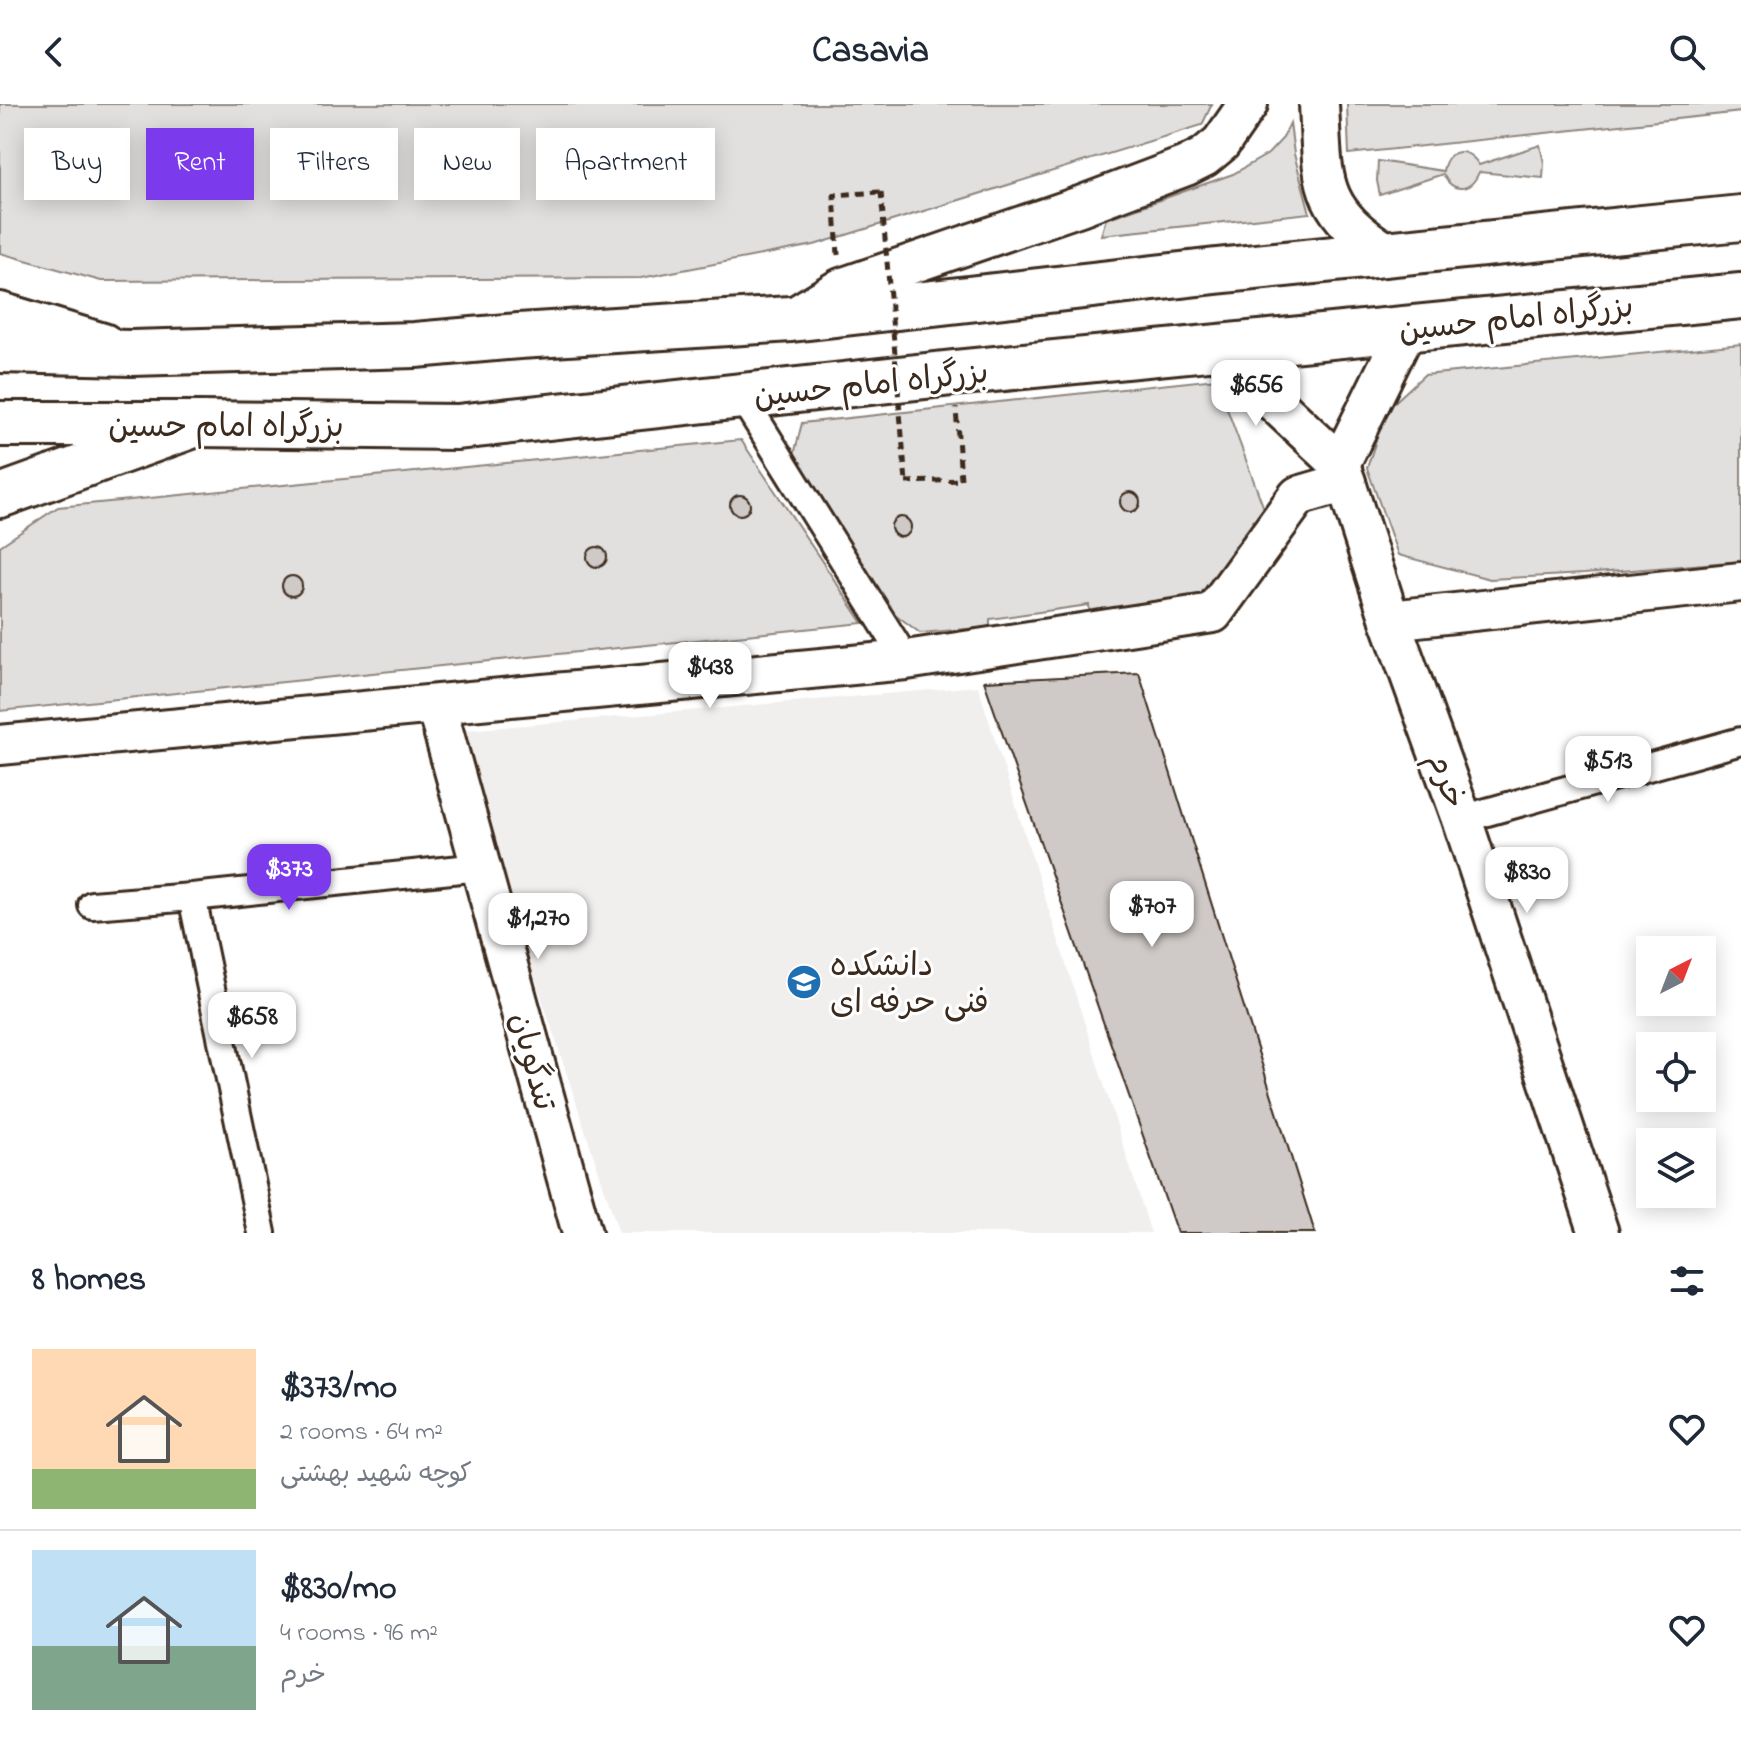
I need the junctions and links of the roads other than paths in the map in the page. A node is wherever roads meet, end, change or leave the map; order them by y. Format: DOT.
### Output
graph roads {
  1 [pos="1248,104"];
  2 [pos="1319,104"];
  3 [pos="1741,218"];
  4 [pos="1389,254"];
  5 [pos="1741,296"];
  6 [pos="0,314"];
  7 [pos="791,319"];
  8 [pos="1407,328"];
  9 [pos="1215,347"];
  10 [pos="0,350"];
  11 [pos="131,353"];
  12 [pos="742,397"];
  13 [pos="0,424"];
  14 [pos="198,424"];
  15 [pos="1343,473"];
  16 [pos="0,496"];
  17 [pos="1741,582"];
  18 [pos="1390,620"];
  19 [pos="906,660"];
  20 [pos="436,705"];
  21 [pos="1741,741"];
  22 [pos="0,745"];
  23 [pos="1462,819"];
  24 [pos="480,867"];
  25 [pos="192,897"];
  26 [pos="92,905"];
  27 [pos="262,1233"];
  28 [pos="582,1233"];
  29 [pos="1599,1233"];
  1 -- 7 [label="street"];
  2 -- 4 [label="street"];
  3 -- 4 [label="highway"];
  4 -- 7 [label="highway"];
  5 -- 8 [label="highway, بزرگراه امام حسین"];
  6 -- 11 [label="main road"];
  7 -- 11 [label="highway"];
  8 -- 9 [label="highway, بزرگراه امام حسین"];
  8 -- 15 [label="street"];
  9 -- 12 [label="highway, بزرگراه امام حسین"];
  9 -- 15 [label="street"];
  10 -- 11 [label="highway"];
  12 -- 14 [label="highway, بزرگراه امام حسین"];
  12 -- 19 [label="street"];
  13 -- 14 [label="highway, بزرگراه امام حسین"];
  14 -- 16 [label="main road"];
  15 -- 18 [label="street, خرم"];
  15 -- 19 [label="street"];
  17 -- 18 [label="street"];
  18 -- 23 [label="street, خرم"];
  19 -- 20 [label="street"];
  20 -- 22 [label="street"];
  20 -- 24 [label="street, تندگویان"];
  21 -- 23 [label="street"];
  23 -- 29 [label="street, خرم"];
  24 -- 25 [label="street"];
  24 -- 28 [label="street, تندگویان"];
  25 -- 26 [label="street"];
  25 -- 27 [label="street"];
}
